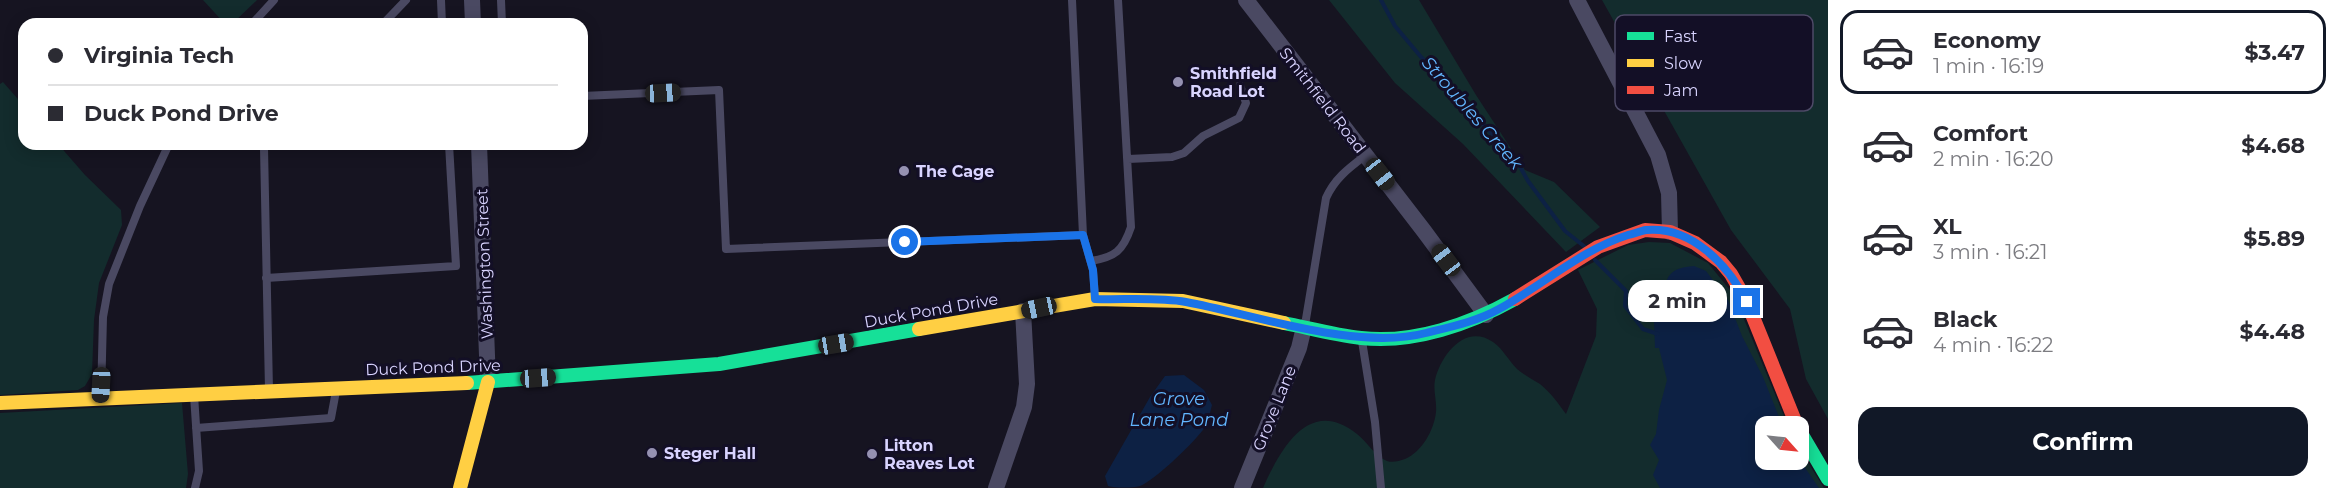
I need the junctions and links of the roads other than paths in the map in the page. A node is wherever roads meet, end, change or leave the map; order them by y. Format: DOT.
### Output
graph roads {
  1 [pos="274,0"];
  2 [pos="406,0"];
  3 [pos="441,0"];
  4 [pos="471,0"];
  5 [pos="501,0"];
  6 [pos="1072,0"];
  7 [pos="1119,0"];
  8 [pos="1246,0"];
  9 [pos="1577,0"];
  10 [pos="258,18"];
  11 [pos="389,18"];
  12 [pos="442,18"];
  13 [pos="472,18"];
  14 [pos="502,18"];
  15 [pos="1615,73"];
  16 [pos="1240,85"];
  17 [pos="588,96"];
  18 [pos="1635,111"];
  19 [pos="166,150"];
  20 [pos="264,150"];
  21 [pos="449,150"];
  22 [pos="479,150"];
  23 [pos="1366,155"];
  24 [pos="1128,159"];
  25 [pos="1670,232"];
  26 [pos="1083,235"];
  27 [pos="1091,261"];
  28 [pos="266,278"];
  29 [pos="1095,299"];
  30 [pos="1023,311"];
  31 [pos="1486,315"];
  32 [pos="1304,327"];
  33 [pos="1361,338"];
  34 [pos="488,382"];
  35 [pos="337,387"];
  36 [pos="269,391"];
  37 [pos="194,395"];
  38 [pos="101,399"];
  39 [pos="0,403"];
  40 [pos="1794,416"];
  41 [pos="196,428"];
  42 [pos="1809,448"];
  43 [pos="1828,479"];
  44 [pos="195,488"];
  45 [pos="460,488"];
  46 [pos="996,488"];
  47 [pos="1242,488"];
  48 [pos="1381,488"];
  1 -- 10 [label="lane"];
  2 -- 11 [label="lane"];
  3 -- 12 [label="lane"];
  4 -- 13 [label="street"];
  5 -- 14 [label="lane"];
  6 -- 26 [label="lane"];
  7 -- 24 [label="lane"];
  8 -- 23 [label="street, Smithfield Road"];
  9 -- 15 [label="street"];
  16 -- 24 [label="lane"];
  17 -- 26 [label="lane"];
  18 -- 25 [label="street"];
  19 -- 38 [label="lane"];
  20 -- 28 [label="lane"];
  21 -- 28 [label="lane"];
  22 -- 34 [label="street, Washington Street"];
  23 -- 31 [label="street, Smithfield Road"];
  23 -- 32 [label="lane"];
  24 -- 27 [label="lane"];
  25 -- 31 [label="street, Duck Pond Drive"];
  25 -- 40 [label="street, Duck Pond Drive"];
  26 -- 27 [label="lane"];
  27 -- 29 [label="lane"];
  28 -- 36 [label="lane"];
  29 -- 30 [label="street, Duck Pond Drive"];
  29 -- 32 [label="street, Duck Pond Drive"];
  30 -- 34 [label="street, Duck Pond Drive"];
  30 -- 46 [label="street"];
  31 -- 33 [label="street, Duck Pond Drive"];
  32 -- 33 [label="street, Duck Pond Drive"];
  32 -- 47 [label="street, Grove Lane"];
  33 -- 48 [label="lane"];
  34 -- 35 [label="street, Duck Pond Drive"];
  34 -- 45 [label="street, Washington Street"];
  35 -- 36 [label="street, Duck Pond Drive"];
  35 -- 41 [label="lane"];
  36 -- 37 [label="street, Duck Pond Drive"];
  37 -- 38 [label="street, Duck Pond Drive"];
  37 -- 41 [label="lane"];
  38 -- 39 [label="street, Duck Pond Drive"];
  41 -- 44 [label="lane"];
  42 -- 43 [label="street, Duck Pond Drive"];
}
